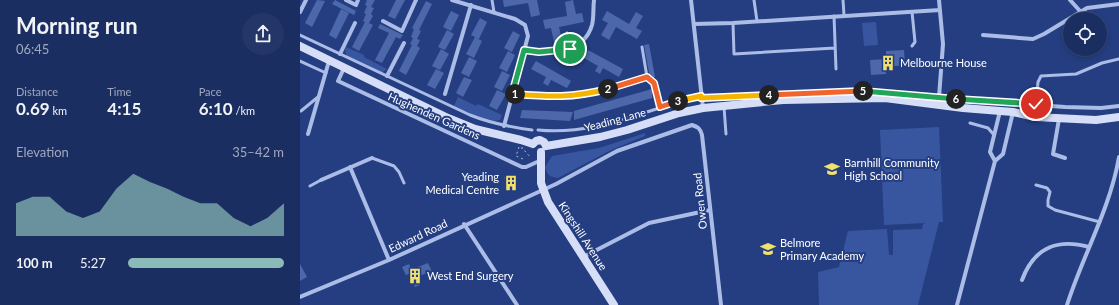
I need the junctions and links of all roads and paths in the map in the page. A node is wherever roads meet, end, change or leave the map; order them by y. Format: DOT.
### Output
graph roads {
  1 [pos="306,0"];
  2 [pos="346,0"];
  3 [pos="358,0"];
  4 [pos="416,0"];
  5 [pos="452,0"];
  6 [pos="492,0"];
  7 [pos="594,0"];
  8 [pos="691,0"];
  9 [pos="754,0"];
  10 [pos="843,0"];
  11 [pos="939,0"];
  12 [pos="1070,0"];
  13 [pos="1119,4"];
  14 [pos="471,6"];
  15 [pos="940,10"];
  16 [pos="1080,11"];
  17 [pos="300,12"];
  18 [pos="494,12"];
  19 [pos="912,12"];
  20 [pos="834,16"];
  21 [pos="844,16"];
  22 [pos="383,21"];
  23 [pos="757,21"];
  24 [pos="355,23"];
  25 [pos="733,23"];
  26 [pos="694,24"];
  27 [pos="567,33"];
  28 [pos="300,35"];
  29 [pos="983,35"];
  30 [pos="404,43"];
  31 [pos="300,46"];
  32 [pos="912,46"];
  33 [pos="642,47"];
  34 [pos="835,48"];
  35 [pos="570,49"];
  36 [pos="524,50"];
  37 [pos="340,54"];
  38 [pos="1119,59"];
  39 [pos="300,61"];
  40 [pos="330,61"];
  41 [pos="357,62"];
  42 [pos="344,68"];
  43 [pos="836,69"];
  44 [pos="352,72"];
  45 [pos="326,73"];
  46 [pos="387,76"];
  47 [pos="647,77"];
  48 [pos="445,94"];
  49 [pos="512,94"];
  50 [pos="320,96"];
  51 [pos="701,97"];
  52 [pos="939,97"];
  53 [pos="1006,103"];
  54 [pos="1036,104"];
  55 [pos="724,106"];
  56 [pos="1119,106"];
  57 [pos="660,107"];
  58 [pos="703,108"];
  59 [pos="301,111"];
  60 [pos="1006,112"];
  61 [pos="1119,117"];
  62 [pos="1059,118"];
  63 [pos="970,123"];
  64 [pos="504,126"];
  65 [pos="532,130"];
  66 [pos="538,130"];
  67 [pos="579,130"];
  68 [pos="308,134"];
  69 [pos="726,134"];
  70 [pos="994,135"];
  71 [pos="580,140"];
  72 [pos="519,146"];
  73 [pos="522,148"];
  74 [pos="539,148"];
  75 [pos="1119,157"];
  76 [pos="372,158"];
  77 [pos="1065,158"];
  78 [pos="995,161"];
  79 [pos="535,163"];
  80 [pos="350,167"];
  81 [pos="526,167"];
  82 [pos="541,176"];
  83 [pos="321,180"];
  84 [pos="404,183"];
  85 [pos="1036,185"];
  86 [pos="310,186"];
  87 [pos="543,189"];
  88 [pos="710,210"];
  89 [pos="1100,222"];
  90 [pos="464,224"];
  91 [pos="1089,247"];
  92 [pos="583,257"];
  93 [pos="389,260"];
  94 [pos="1022,280"];
  95 [pos="300,298"];
  96 [pos="517,305"];
  97 [pos="614,305"];
  98 [pos="721,305"];
  99 [pos="957,305"];
  100 [pos="1067,305"];
  1 -- 17 [label="street"];
  2 -- 3 [label="street"];
  4 -- 22 [label="street"];
  5 -- 14 [label="street"];
  6 -- 18 [label="lane"];
  7 -- 35 [label="street"];
  8 -- 26 [label="street"];
  9 -- 23 [label="lane"];
  10 -- 21 [label="lane"];
  11 -- 15 [label="street"];
  12 -- 16 [label="street"];
  13 -- 16 [label="street"];
  14 -- 18 [label="street"];
  14 -- 48 [label="street"];
  15 -- 19 [label="street"];
  15 -- 52 [label="street"];
  16 -- 29 [label="street"];
  18 -- 36 [label="street"];
  19 -- 21 [label="street"];
  19 -- 32 [label="lane"];
  20 -- 21 [label="street"];
  20 -- 23 [label="street"];
  20 -- 34 [label="lane"];
  23 -- 25 [label="street"];
  24 -- 37 [label="street"];
  25 -- 26 [label="street"];
  25 -- 34 [label="lane"];
  26 -- 51 [label="street"];
  27 -- 35 [label="lane"];
  28 -- 37 [label="lane"];
  30 -- 46 [label="street"];
  31 -- 40 [label="street, Yeading Lane"];
  33 -- 47 [label="lane"];
  34 -- 43 [label="lane"];
  35 -- 36 [label="street"];
  36 -- 49 [label="street"];
  37 -- 41 [label="lane"];
  38 -- 54 [label="lane"];
  39 -- 45 [label="lane"];
  40 -- 42 [label="street, Yeading Lane"];
  40 -- 45 [label="street"];
  41 -- 44 [label="lane"];
  41 -- 46 [label="lane"];
  42 -- 44 [label="street, Yeading Lane"];
  42 -- 81 [label="street, Hughenden Gardens"];
  44 -- 74 [label="street, Yeading Lane"];
  45 -- 50 [label="street"];
  46 -- 64 [label="lane"];
  47 -- 49 [label="lane"];
  47 -- 57 [label="path"];
  49 -- 64 [label="street"];
  50 -- 59 [label="lane"];
  50 -- 68 [label="street"];
  51 -- 52 [label="street"];
  51 -- 57 [label="lane"];
  51 -- 58 [label="street"];
  52 -- 53 [label="street"];
  53 -- 54 [label="street"];
  53 -- 60 [label="street"];
  54 -- 56 [label="street"];
  55 -- 58 [label="street, Yeading Lane"];
  55 -- 60 [label="street, Yeading Lane"];
  55 -- 69 [label="lane"];
  57 -- 67 [label="lane"];
  58 -- 71 [label="street, Yeading Lane"];
  60 -- 62 [label="street, Yeading Lane"];
  60 -- 70 [label="street"];
  60 -- 78 [label="street"];
  61 -- 62 [label="street, Yeading Lane"];
  62 -- 77 [label="street"];
  63 -- 70 [label="lane"];
  64 -- 65 [label="lane"];
  66 -- 67 [label="lane"];
  67 -- 71 [label="lane"];
  70 -- 78 [label="street"];
  71 -- 74 [label="street, Yeading Lane"];
  72 -- 81 [label="path"];
  73 -- 79 [label="path"];
  74 -- 79 [label="street, Kingshill Avenue"];
  74 -- 82 [label="street, Kingshill Avenue"];
  75 -- 89 [label="street"];
  76 -- 80 [label="street"];
  76 -- 84 [label="lane"];
  78 -- 99 [label="street"];
  79 -- 81 [label="street"];
  79 -- 82 [label="street, Kingshill Avenue"];
  80 -- 83 [label="street"];
  80 -- 93 [label="street"];
  82 -- 87 [label="street, Kingshill Avenue"];
  83 -- 86 [label="lane"];
  85 -- 89 [label="lane"];
  87 -- 88 [label="street, Owen Road"];
  87 -- 90 [label="street, Edward Road"];
  87 -- 92 [label="street, Kingshill Avenue"];
  88 -- 92 [label="street"];
  88 -- 98 [label="street, Owen Road"];
  89 -- 91 [label="street"];
  90 -- 93 [label="street, Edward Road"];
  90 -- 96 [label="street"];
  91 -- 94 [label="street"];
  91 -- 100 [label="street"];
  92 -- 97 [label="street, Kingshill Avenue"];
  93 -- 95 [label="street, Edward Road"];
}
